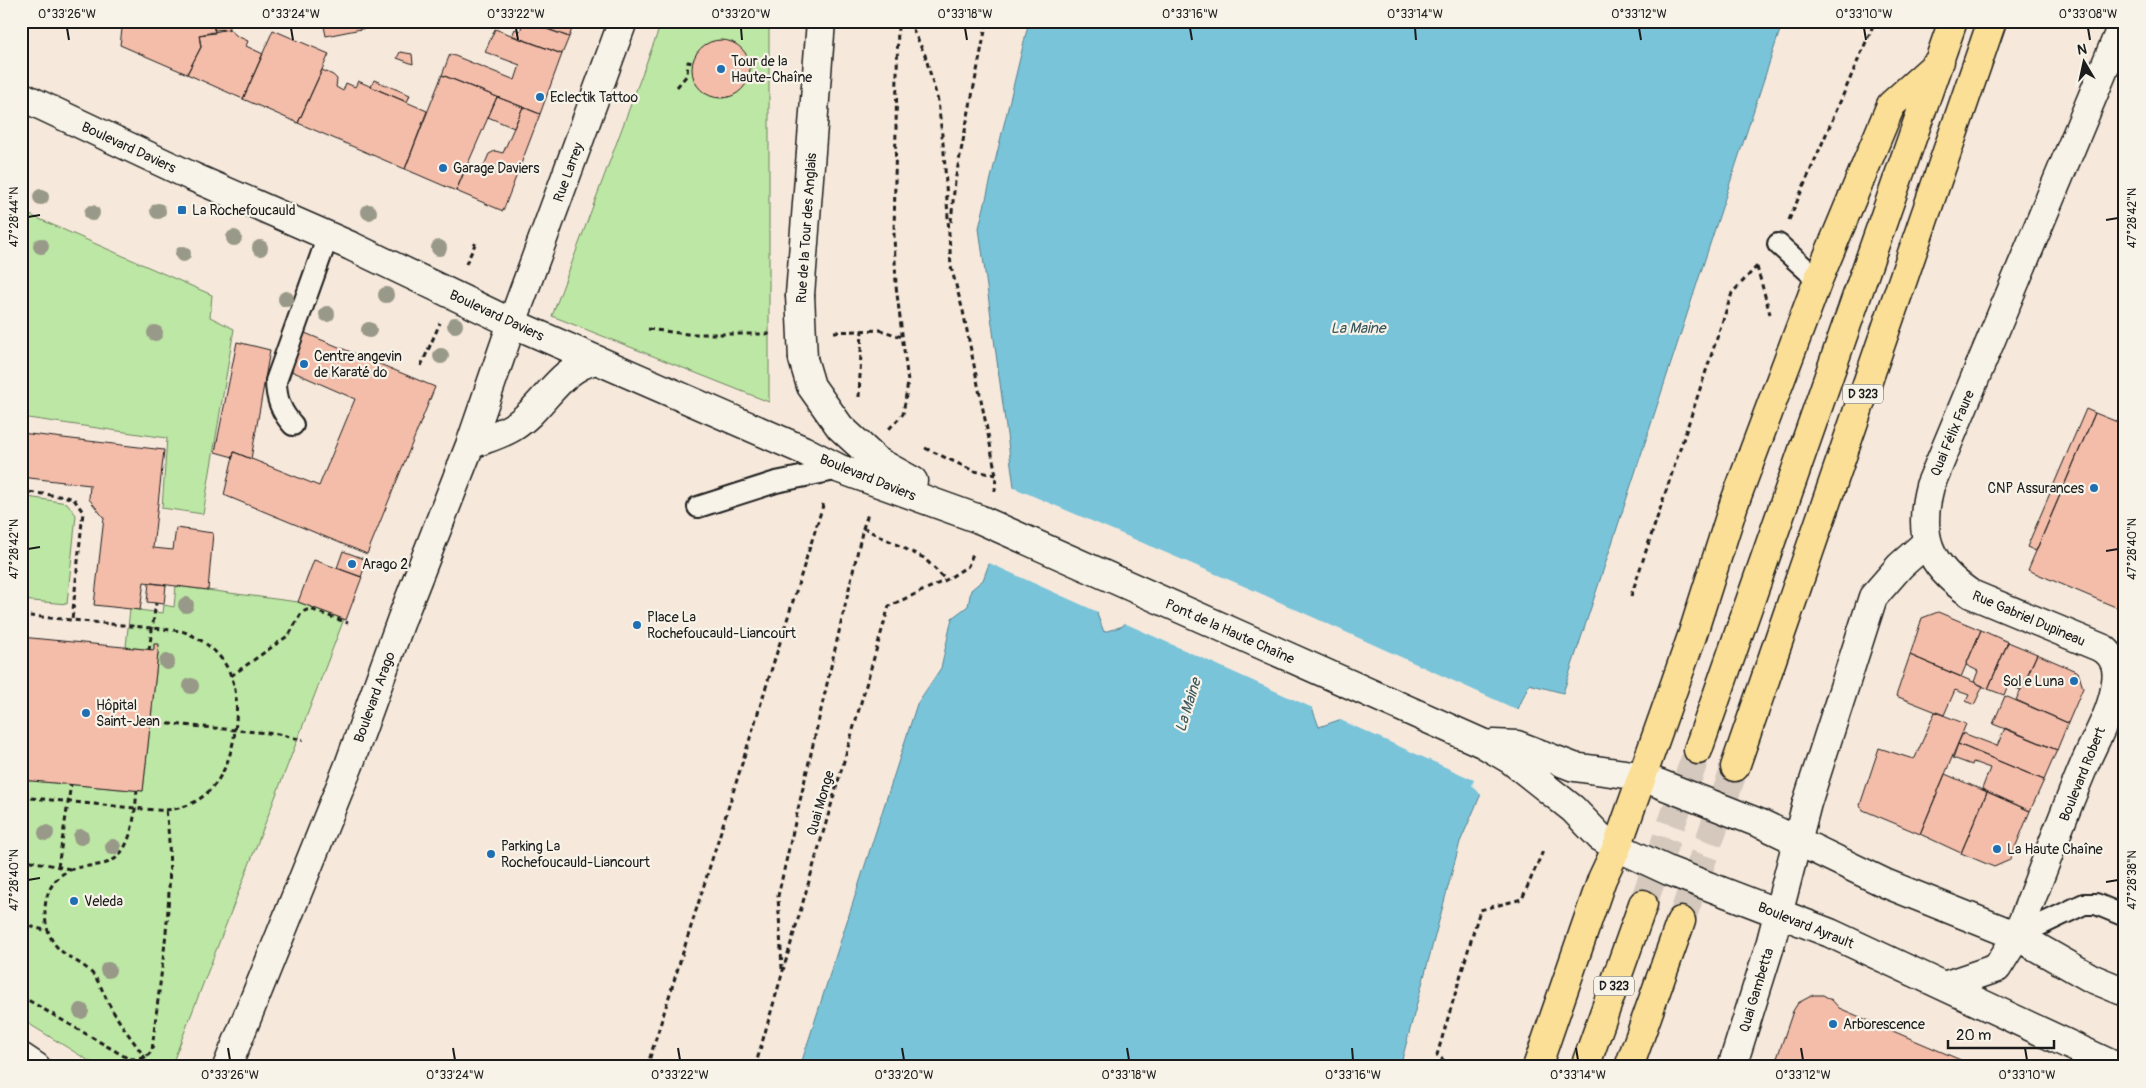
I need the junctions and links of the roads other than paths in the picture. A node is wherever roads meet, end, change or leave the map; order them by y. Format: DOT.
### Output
graph roads {
  1 [pos="623,21"];
  2 [pos="821,21"];
  3 [pos="1953,21"];
  4 [pos="1992,21"];
  5 [pos="2124,21"];
  6 [pos="1940,60"];
  7 [pos="21,96"];
  8 [pos="328,236"];
  9 [pos="1778,244"];
  10 [pos="1818,280"];
  11 [pos="512,323"];
  12 [pos="596,360"];
  13 [pos="293,425"];
  14 [pos="470,446"];
  15 [pos="840,468"];
  16 [pos="698,507"];
  17 [pos="970,515"];
  18 [pos="1926,543"];
  19 [pos="2121,665"];
  20 [pos="1698,750"];
  21 [pos="1514,752"];
  22 [pos="1735,767"];
  23 [pos="1640,776"];
  24 [pos="1797,840"];
  25 [pos="1617,847"];
  26 [pos="1643,904"];
  27 [pos="1778,914"];
  28 [pos="2125,916"];
  29 [pos="1681,921"];
  30 [pos="2017,936"];
  31 [pos="1947,985"];
  32 [pos="2125,992"];
  33 [pos="21,1058"];
  34 [pos="36,1067"];
  35 [pos="227,1067"];
  36 [pos="1537,1067"];
  37 [pos="1585,1067"];
  38 [pos="1630,1067"];
  39 [pos="1732,1067"];
  40 [pos="2117,1067"];
  1 -- 11 [label="main road, Rue Larrey"];
  2 -- 17 [label="main road, Rue de la Tour des Anglais, bridge"];
  3 -- 6 [label="highway, D 323"];
  4 -- 22 [label="highway, D 323"];
  5 -- 18 [label="main road, Quai Félix Faure"];
  6 -- 10 [label="highway"];
  6 -- 20 [label="highway, D 323"];
  7 -- 8 [label="main road, Boulevard Daviers"];
  8 -- 11 [label="main road, Boulevard Daviers"];
  8 -- 13 [label="lane"];
  9 -- 10 [label="lane"];
  10 -- 23 [label="highway"];
  11 -- 12 [label="main road, Boulevard Daviers"];
  11 -- 14 [label="main road, Boulevard Arago"];
  12 -- 14 [label="main road"];
  12 -- 15 [label="main road, Boulevard Daviers"];
  14 -- 35 [label="main road, Boulevard Arago"];
  15 -- 16 [label="lane"];
  15 -- 17 [label="main road, Boulevard Daviers"];
  17 -- 21 [label="main road, Pont de la Haute Chaîne, bridge"];
  18 -- 19 [label="main road, Rue Gabriel Dupineau"];
  18 -- 24 [label="main road"];
  19 -- 30 [label="main road, Boulevard Robert"];
  21 -- 23 [label="main road"];
  21 -- 25 [label="main road, Boulevard Ayrault"];
  23 -- 24 [label="main road"];
  23 -- 25 [label="highway"];
  24 -- 27 [label="main road, Quai Gambetta"];
  24 -- 30 [label="main road"];
  25 -- 27 [label="main road, Boulevard Ayrault"];
  25 -- 36 [label="highway"];
  26 -- 37 [label="highway, D 323"];
  27 -- 31 [label="main road, Boulevard Ayrault"];
  27 -- 39 [label="main road, Quai Gambetta"];
  28 -- 30 [label="lane"];
  29 -- 38 [label="highway, D 323"];
  30 -- 31 [label="main road, Boulevard Robert"];
  30 -- 32 [label="main road"];
  31 -- 40 [label="main road, Boulevard Ayrault"];
  33 -- 34 [label="main road"];
}
